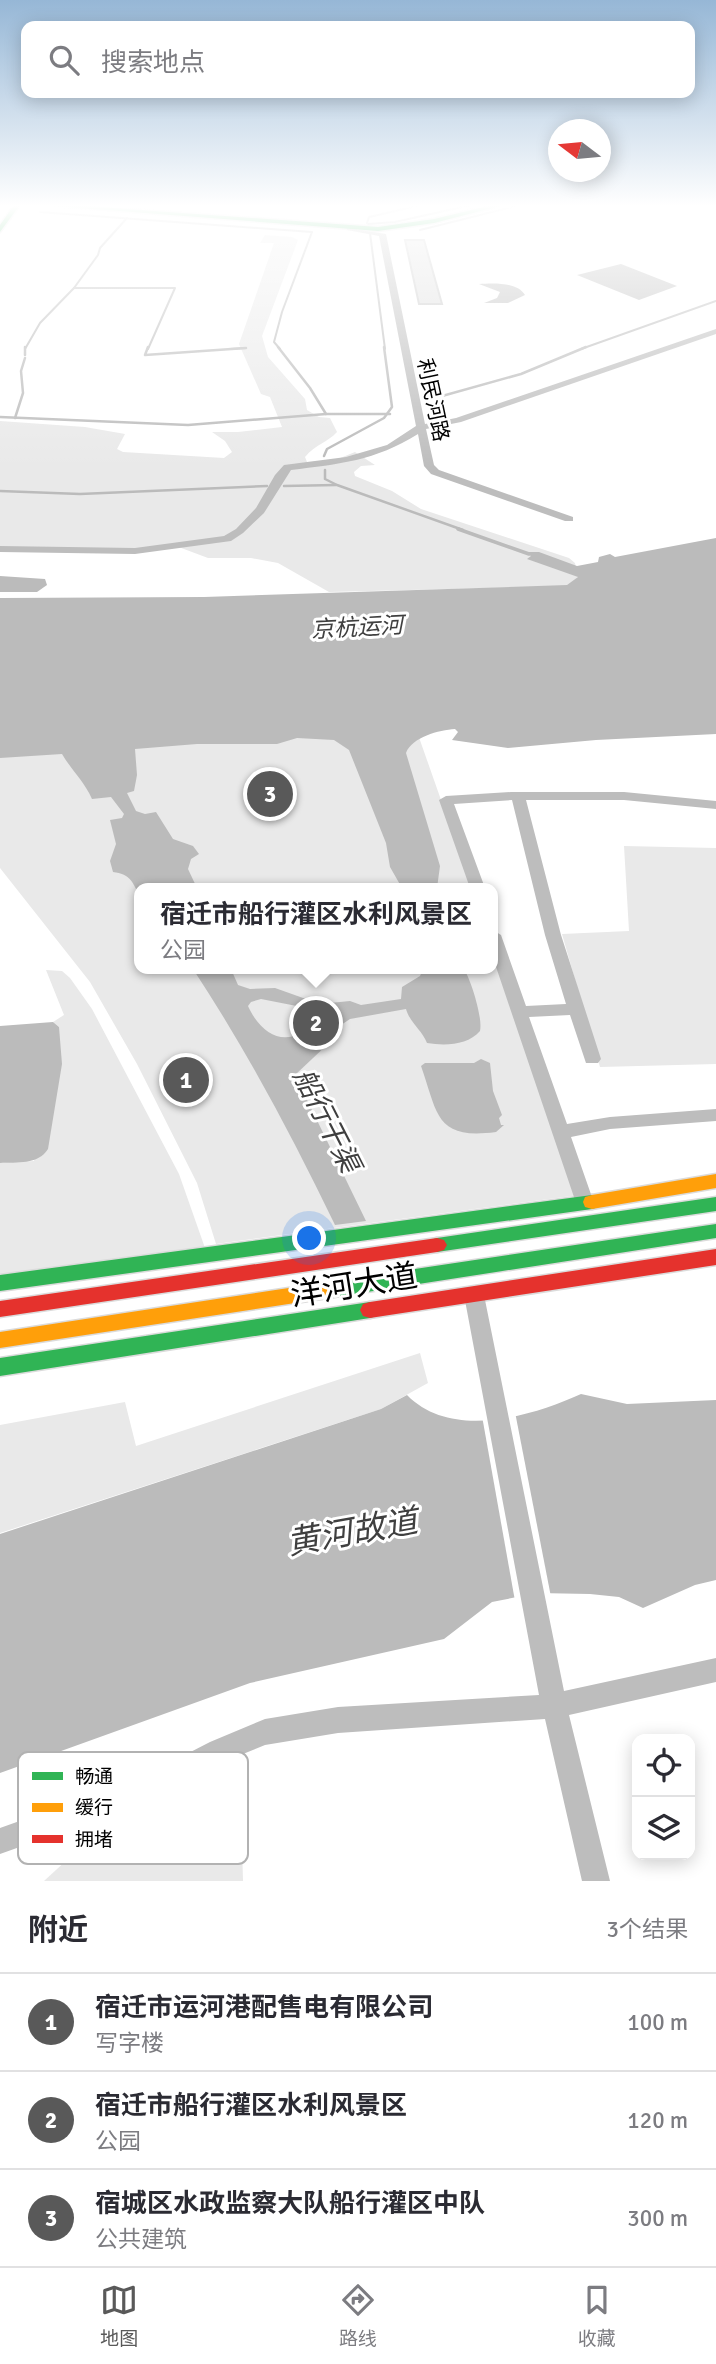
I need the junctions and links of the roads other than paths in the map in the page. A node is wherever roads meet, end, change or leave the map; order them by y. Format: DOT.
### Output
graph roads {
  1 [pos="394,293"];
  2 [pos="716,331"];
  3 [pos="420,428"];
  4 [pos="569,519"];
  5 [pos="0,549"];
  6 [pos="518,796"];
  7 [pos="716,805"];
  8 [pos="475,883"];
  9 [pos="498,950"];
  10 [pos="577,1009"];
  11 [pos="519,1012"];
  12 [pos="592,1059"];
  13 [pos="716,1115"];
  14 [pos="561,1132"];
  15 [pos="716,1181"];
  16 [pos="585,1203"];
  17 [pos="716,1204"];
  18 [pos="716,1231"];
  19 [pos="716,1258"];
  20 [pos="0,1283"];
  21 [pos="474,1295"];
  22 [pos="0,1309"];
  23 [pos="0,1340"];
  24 [pos="0,1367"];
  25 [pos="716,1670"];
  26 [pos="554,1706"];
  27 [pos="217,1752"];
  28 [pos="18,1835"];
  29 [pos="0,1841"];
  30 [pos="596,1881"];
  1 -- 3 [label="street, 利民河路"];
  2 -- 3 [label="street"];
  3 -- 4 [label="street, 利民河路"];
  3 -- 5 [label="street"];
  6 -- 7 [label="street"];
  6 -- 8 [label="street"];
  6 -- 10 [label="street"];
  9 -- 11 [label="street"];
  10 -- 11 [label="street"];
  10 -- 12 [label="street"];
  11 -- 14 [label="street"];
  13 -- 14 [label="street"];
  14 -- 16 [label="street"];
  15 -- 16 [label="main road, 洋河大道"];
  16 -- 20 [label="main road, 洋河大道"];
  17 -- 22 [label="main road, 洋河大道"];
  18 -- 23 [label="main road, 洋河大道"];
  19 -- 21 [label="main road, 洋河大道"];
  21 -- 24 [label="main road, 洋河大道"];
  21 -- 26 [label="street"];
  25 -- 26 [label="street"];
  26 -- 27 [label="street"];
  26 -- 30 [label="street"];
  28 -- 29 [label="street"];
}
